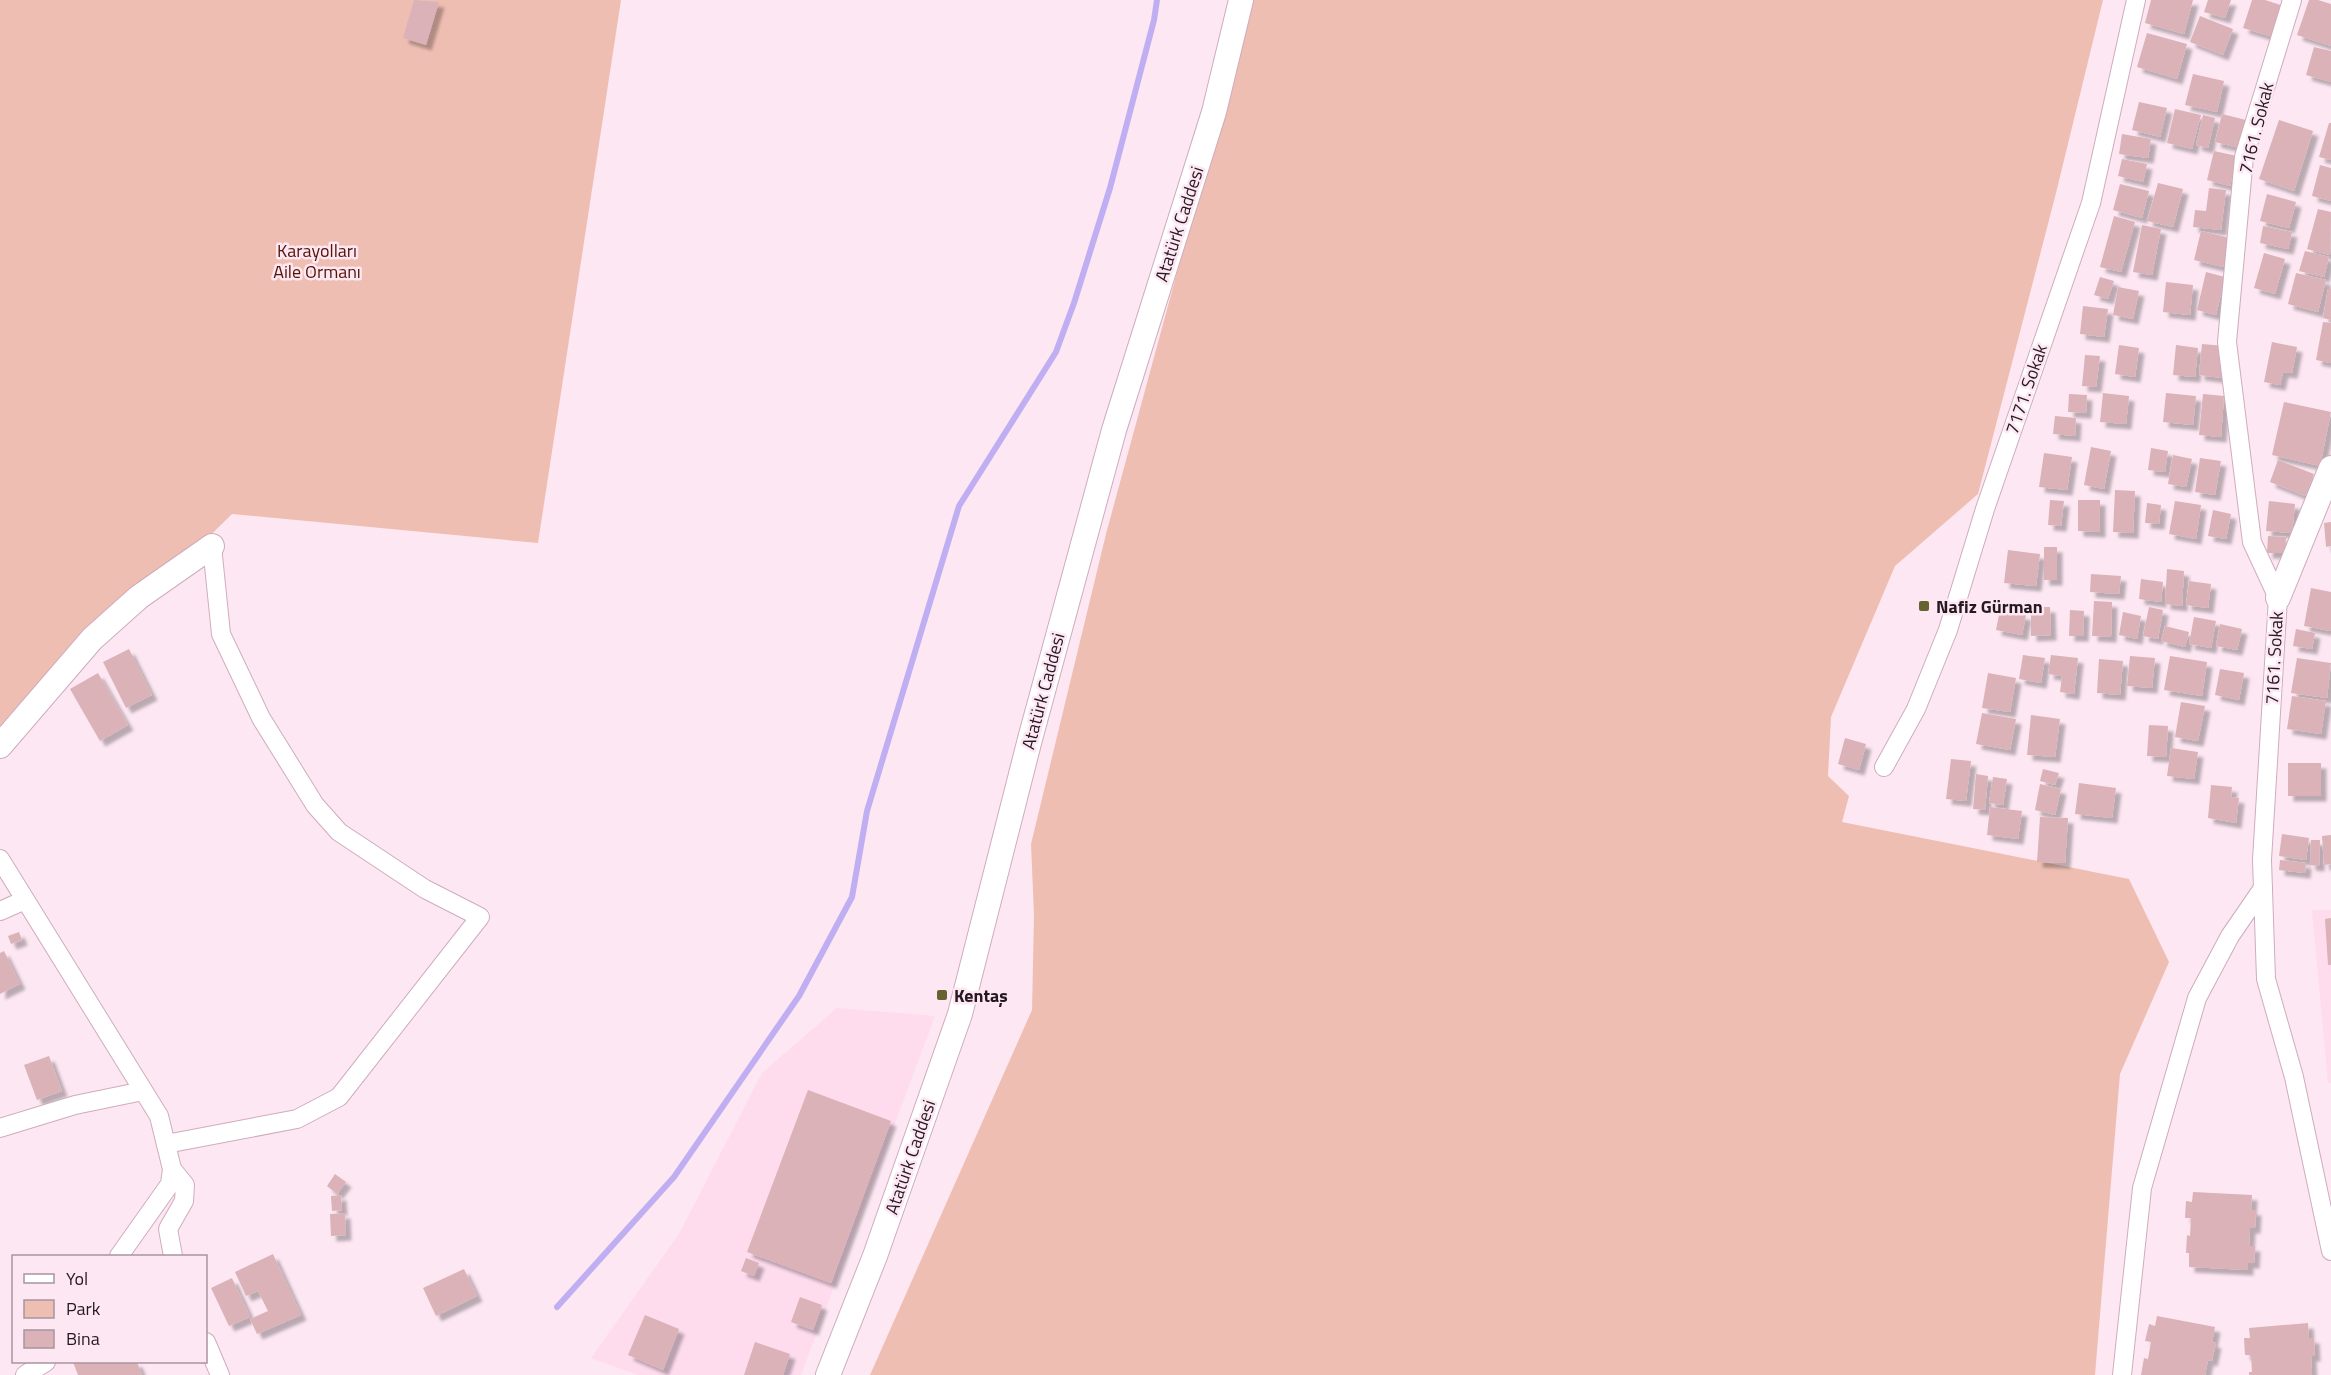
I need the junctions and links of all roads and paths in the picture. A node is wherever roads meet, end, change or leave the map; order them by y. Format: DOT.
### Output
graph roads {
  1 [pos="1241,0"];
  2 [pos="2136,0"];
  3 [pos="2292,0"];
  4 [pos="2331,468"];
  5 [pos="212,546"];
  6 [pos="2278,598"];
  7 [pos="0,746"];
  8 [pos="1884,767"];
  9 [pos="0,859"];
  10 [pos="2263,888"];
  11 [pos="25,900"];
  12 [pos="0,911"];
  13 [pos="143,1091"];
  14 [pos="0,1128"];
  15 [pos="166,1144"];
  16 [pos="172,1169"];
  17 [pos="2331,1251"];
  18 [pos="120,1255"];
  19 [pos="173,1255"];
  20 [pos="207,1344"];
  21 [pos="44,1363"];
  22 [pos="25,1375"];
  23 [pos="220,1375"];
  24 [pos="828,1375"];
  25 [pos="2122,1375"];
  1 -- 24 [label="street, Atatürk Caddesi"];
  2 -- 8 [label="street, 7171. Sokak"];
  3 -- 6 [label="street, 7161. Sokak"];
  4 -- 6 [label="street"];
  5 -- 7 [label="street"];
  5 -- 15 [label="street"];
  6 -- 10 [label="street, 7161. Sokak"];
  9 -- 11 [label="street"];
  10 -- 17 [label="street, 7161. Sokak"];
  10 -- 25 [label="street"];
  11 -- 12 [label="street"];
  11 -- 13 [label="street"];
  13 -- 14 [label="street"];
  13 -- 15 [label="street"];
  15 -- 16 [label="street"];
  16 -- 18 [label="street"];
  16 -- 19 [label="street"];
  20 -- 23 [label="street"];
  21 -- 22 [label="street"];
}
